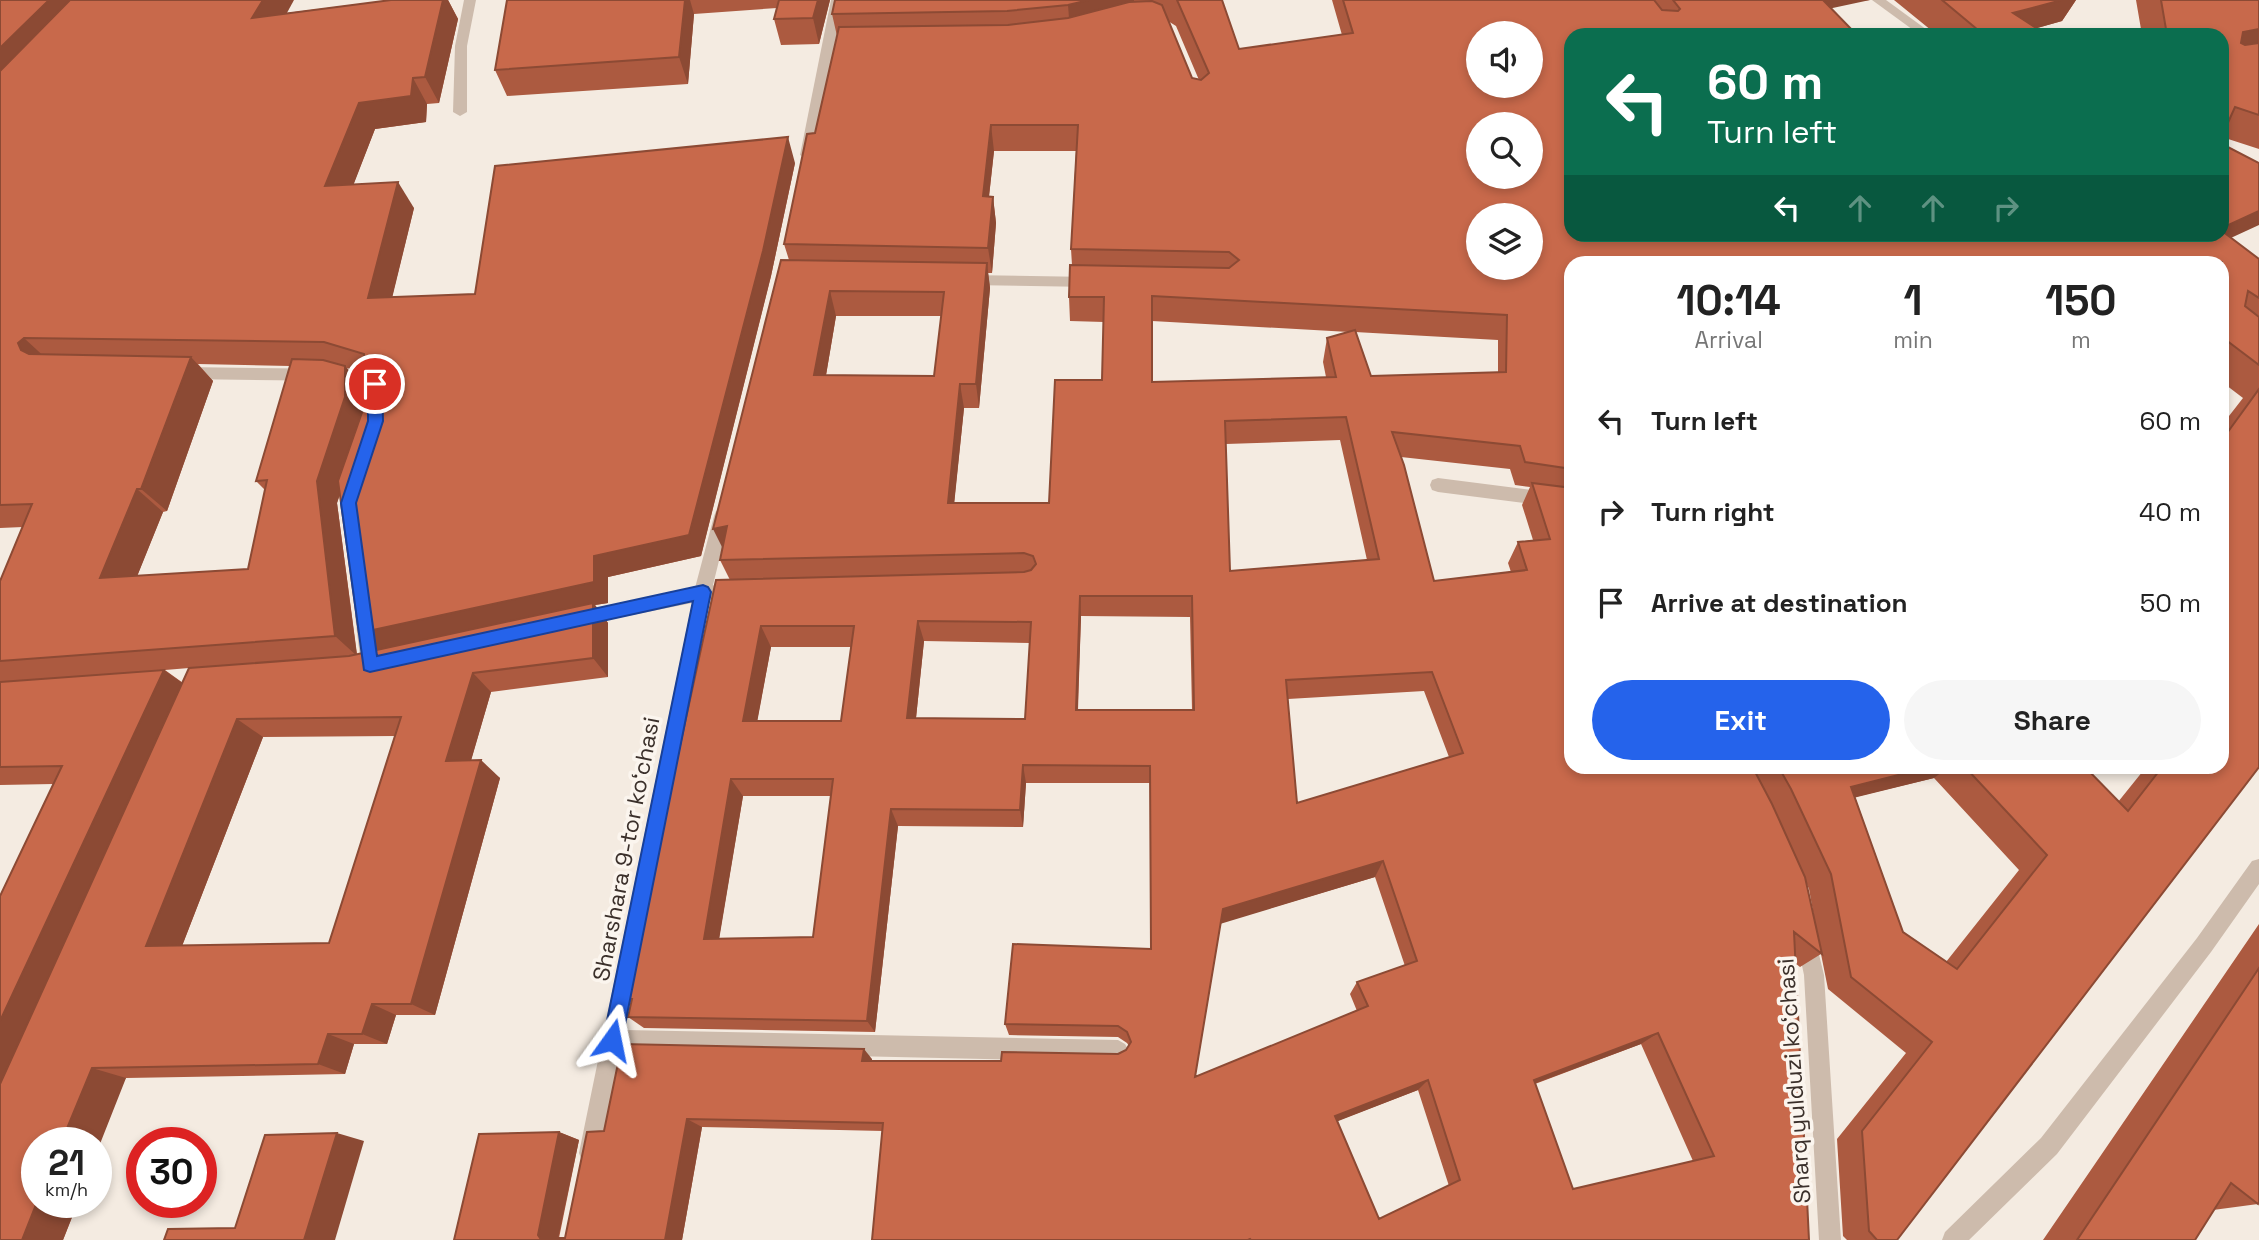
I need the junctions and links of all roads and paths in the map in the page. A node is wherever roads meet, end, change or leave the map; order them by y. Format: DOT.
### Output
graph roads {
  1 [pos="471,0"];
  2 [pos="837,0"];
  3 [pos="1878,0"];
  4 [pos="1918,28"];
  5 [pos="460,112"];
  6 [pos="802,160"];
  7 [pos="948,280"];
  8 [pos="1101,283"];
  9 [pos="165,372"];
  10 [pos="375,409"];
  11 [pos="1438,485"];
  12 [pos="726,500"];
  13 [pos="1564,501"];
  14 [pos="730,591"];
  15 [pos="703,592"];
  16 [pos="361,597"];
  17 [pos="556,624"];
  18 [pos="370,664"];
  19 [pos="2259,868"];
  20 [pos="1802,914"];
  21 [pos="612,1040"];
  22 [pos="1118,1051"];
  23 [pos="586,1173"];
  24 [pos="1830,1240"];
  25 [pos="1953,1240"];
  1 -- 5 [label="street"];
  2 -- 6 [label="street"];
  3 -- 4 [label="street"];
  7 -- 8 [label="street"];
  9 -- 10 [label="street"];
  11 -- 13 [label="street"];
  12 -- 15 [label="street, Sharshara 9-tor koʻchasi"];
  14 -- 15 [label="street"];
  15 -- 17 [label="street"];
  15 -- 21 [label="street, Sharshara 9-tor koʻchasi"];
  16 -- 18 [label="street"];
  19 -- 25 [label="street"];
  20 -- 24 [label="street, Sharq yulduzi koʻchasi"];
  21 -- 22 [label="street"];
  21 -- 23 [label="street, Sharshara 9-tor koʻchasi"];
}
